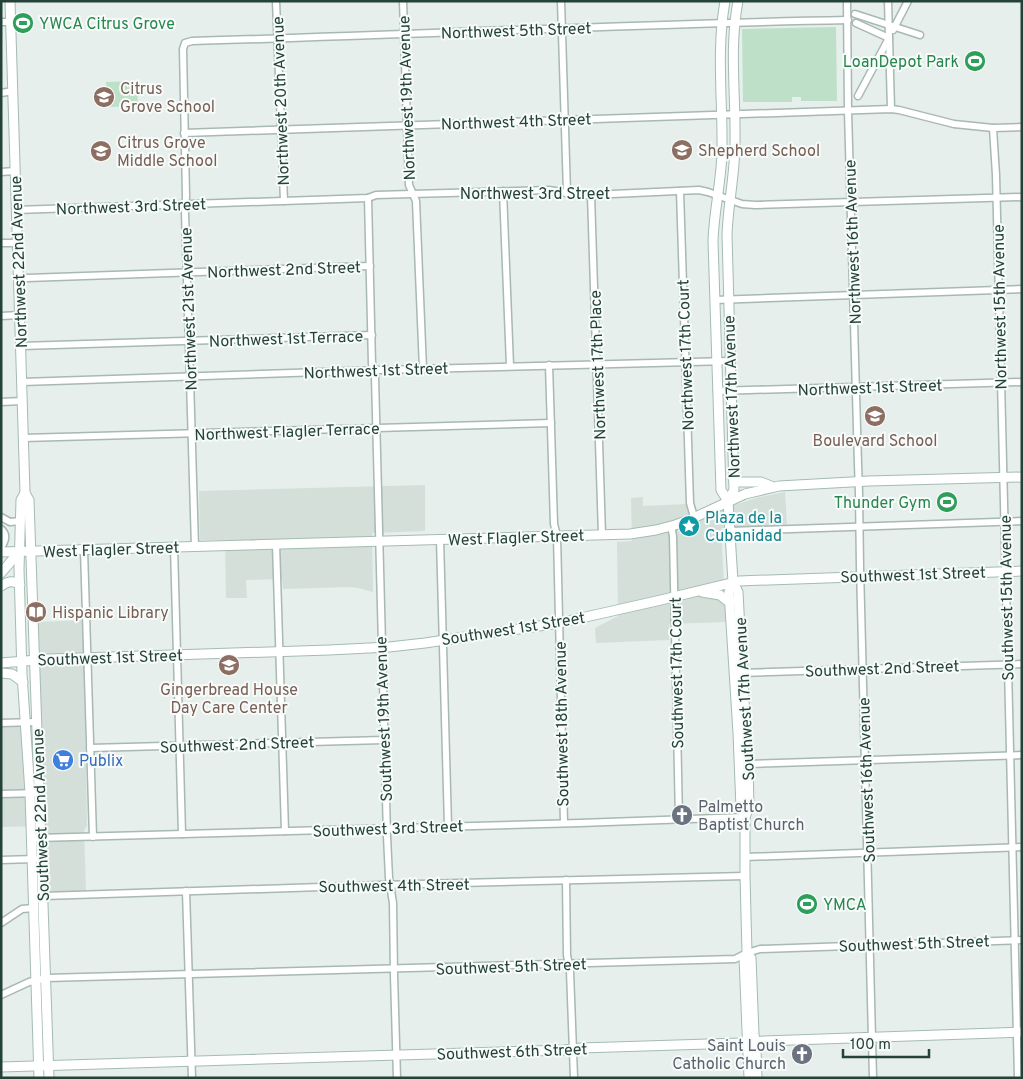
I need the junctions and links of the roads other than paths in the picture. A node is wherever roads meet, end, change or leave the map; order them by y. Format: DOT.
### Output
graph roads {
  1 [pos="10,1"];
  2 [pos="276,1"];
  3 [pos="403,1"];
  4 [pos="561,1"];
  5 [pos="725,1"];
  6 [pos="738,1"];
  7 [pos="847,1"];
  8 [pos="888,1"];
  9 [pos="908,1"];
  10 [pos="855,14"];
  11 [pos="848,20"];
  12 [pos="6,22"];
  13 [pos="722,22"];
  14 [pos="735,22"];
  15 [pos="856,23"];
  16 [pos="892,25"];
  17 [pos="562,28"];
  18 [pos="404,33"];
  19 [pos="920,34"];
  20 [pos="278,38"];
  21 [pos="889,38"];
  22 [pos="185,43"];
  23 [pos="13,91"];
  24 [pos="1,93"];
  25 [pos="858,96"];
  26 [pos="891,110"];
  27 [pos="848,111"];
  28 [pos="735,114"];
  29 [pos="721,115"];
  30 [pos="565,120"];
  31 [pos="407,125"];
  32 [pos="1022,127"];
  33 [pos="993,128"];
  34 [pos="281,130"];
  35 [pos="184,133"];
  36 [pos="15,171"];
  37 [pos="1,172"];
  38 [pos="503,191"];
  39 [pos="680,191"];
  40 [pos="567,193"];
  41 [pos="413,194"];
  42 [pos="592,195"];
  43 [pos="717,195"];
  44 [pos="1022,197"];
  45 [pos="368,198"];
  46 [pos="996,198"];
  47 [pos="730,200"];
  48 [pos="284,201"];
  49 [pos="851,203"];
  50 [pos="186,204"];
  51 [pos="16,210"];
  52 [pos="1,243"];
  53 [pos="18,243"];
  54 [pos="370,266"];
  55 [pos="187,272"];
  56 [pos="19,277"];
  57 [pos="1022,289"];
  58 [pos="998,290"];
  59 [pos="854,295"];
  60 [pos="728,299"];
  61 [pos="715,300"];
  62 [pos="20,315"];
  63 [pos="1,316"];
  64 [pos="372,335"];
  65 [pos="189,341"];
  66 [pos="21,346"];
  67 [pos="685,361"];
  68 [pos="717,361"];
  69 [pos="730,361"];
  70 [pos="597,364"];
  71 [pos="549,365"];
  72 [pos="510,366"];
  73 [pos="423,369"];
  74 [pos="374,370"];
  75 [pos="190,376"];
  76 [pos="22,382"];
  77 [pos="1000,382"];
  78 [pos="1022,382"];
  79 [pos="856,387"];
  80 [pos="717,391"];
  81 [pos="731,391"];
  82 [pos="22,401"];
  83 [pos="1,402"];
  84 [pos="551,423"];
  85 [pos="376,428"];
  86 [pos="192,433"];
  87 [pos="23,438"];
  88 [pos="1003,477"];
  89 [pos="1022,477"];
  90 [pos="733,478"];
  91 [pos="858,482"];
  92 [pos="772,486"];
  93 [pos="25,493"];
  94 [pos="728,501"];
  95 [pos="1,517"];
  96 [pos="694,517"];
  97 [pos="1022,520"];
  98 [pos="21,521"];
  99 [pos="1004,521"];
  100 [pos="671,526"];
  101 [pos="859,526"];
  102 [pos="1,529"];
  103 [pos="731,530"];
  104 [pos="602,535"];
  105 [pos="557,536"];
  106 [pos="440,539"];
  107 [pos="379,541"];
  108 [pos="276,544"];
  109 [pos="195,546"];
  110 [pos="1,548"];
  111 [pos="174,548"];
  112 [pos="84,550"];
  113 [pos="1,552"];
  114 [pos="20,552"];
  115 [pos="31,552"];
  116 [pos="1005,571"];
  117 [pos="1022,571"];
  118 [pos="1,573"];
  119 [pos="860,576"];
  120 [pos="733,582"];
  121 [pos="20,585"];
  122 [pos="1,586"];
  123 [pos="697,591"];
  124 [pos="674,597"];
  125 [pos="730,602"];
  126 [pos="558,623"];
  127 [pos="444,640"];
  128 [pos="381,647"];
  129 [pos="280,652"];
  130 [pos="177,655"];
  131 [pos="88,658"];
  132 [pos="35,660"];
  133 [pos="22,661"];
  134 [pos="1,663"];
  135 [pos="1007,664"];
  136 [pos="1022,664"];
  137 [pos="863,669"];
  138 [pos="1,673"];
  139 [pos="739,676"];
  140 [pos="23,682"];
  141 [pos="26,722"];
  142 [pos="36,722"];
  143 [pos="1,723"];
  144 [pos="384,740"];
  145 [pos="282,743"];
  146 [pos="180,746"];
  147 [pos="90,748"];
  148 [pos="740,754"];
  149 [pos="1022,755"];
  150 [pos="1010,756"];
  151 [pos="865,760"];
  152 [pos="748,764"];
  153 [pos="35,793"];
  154 [pos="1,794"];
  155 [pos="745,817"];
  156 [pos="679,820"];
  157 [pos="564,823"];
  158 [pos="448,826"];
  159 [pos="386,828"];
  160 [pos="285,831"];
  161 [pos="182,834"];
  162 [pos="93,837"];
  163 [pos="32,838"];
  164 [pos="42,838"];
  165 [pos="1022,847"];
  166 [pos="1012,848"];
  167 [pos="868,853"];
  168 [pos="745,857"];
  169 [pos="32,859"];
  170 [pos="42,859"];
  171 [pos="1,860"];
  172 [pos="745,876"];
  173 [pos="566,880"];
  174 [pos="390,885"];
  175 [pos="186,891"];
  176 [pos="44,896"];
  177 [pos="34,908"];
  178 [pos="1,923"];
  179 [pos="1014,940"];
  180 [pos="1022,940"];
  181 [pos="870,945"];
  182 [pos="747,953"];
  183 [pos="568,964"];
  184 [pos="394,970"];
  185 [pos="188,974"];
  186 [pos="41,979"];
  187 [pos="1,995"];
  188 [pos="1019,1032"];
  189 [pos="872,1037"];
  190 [pos="751,1042"];
  191 [pos="573,1049"];
  192 [pos="397,1055"];
  193 [pos="191,1062"];
  194 [pos="48,1065"];
  195 [pos="38,1066"];
  196 [pos="1,1067"];
  197 [pos="39,1078"];
  198 [pos="49,1078"];
  199 [pos="192,1078"];
  200 [pos="397,1078"];
  201 [pos="574,1078"];
  202 [pos="749,1078"];
  203 [pos="757,1078"];
  204 [pos="873,1078"];
  205 [pos="1018,1078"];
  1 -- 12 [label="main road, Northwest 22nd Avenue"];
  2 -- 20 [label="street, Northwest 20th Avenue"];
  3 -- 18 [label="street, Northwest 19th Avenue"];
  4 -- 17 [label="street"];
  5 -- 13 [label="main road, Northwest 17th Avenue"];
  6 -- 14 [label="main road, Northwest 17th Avenue"];
  7 -- 11 [label="street, Northwest 16th Avenue"];
  8 -- 16 [label="street"];
  9 -- 16 [label="street"];
  10 -- 16 [label="street"];
  11 -- 14 [label="street, Northwest 5th Street"];
  11 -- 27 [label="street, Northwest 16th Avenue"];
  12 -- 23 [label="main road, Northwest 22nd Avenue"];
  13 -- 14 [label="street, Northwest 5th Street"];
  13 -- 17 [label="street, Northwest 5th Street"];
  13 -- 29 [label="main road, Northwest 17th Avenue"];
  14 -- 28 [label="main road, Northwest 17th Avenue"];
  15 -- 21 [label="street"];
  16 -- 19 [label="street"];
  16 -- 21 [label="street"];
  17 -- 18 [label="street, Northwest 5th Street"];
  17 -- 30 [label="street"];
  18 -- 20 [label="street, Northwest 5th Street"];
  18 -- 31 [label="street, Northwest 19th Avenue"];
  20 -- 22 [label="street, Northwest 5th Street"];
  20 -- 34 [label="street, Northwest 20th Avenue"];
  21 -- 25 [label="street"];
  21 -- 26 [label="street"];
  22 -- 35 [label="street, Northwest 21st Avenue"];
  23 -- 24 [label="street"];
  23 -- 36 [label="main road, Northwest 22nd Avenue"];
  26 -- 27 [label="street, Northwest 4th Street"];
  26 -- 33 [label="street, Northwest 4th Street"];
  27 -- 28 [label="street, Northwest 4th Street"];
  27 -- 49 [label="street, Northwest 16th Avenue"];
  28 -- 29 [label="street, Northwest 4th Street"];
  28 -- 47 [label="main road, Northwest 17th Avenue"];
  29 -- 30 [label="street, Northwest 4th Street"];
  29 -- 43 [label="main road, Northwest 17th Avenue"];
  30 -- 31 [label="street, Northwest 4th Street"];
  30 -- 40 [label="street"];
  31 -- 34 [label="street, Northwest 4th Street"];
  31 -- 41 [label="street, Northwest 19th Avenue"];
  32 -- 33 [label="street, Northwest 4th Street"];
  33 -- 46 [label="street, Northwest 15th Avenue"];
  34 -- 35 [label="street, Northwest 4th Street"];
  34 -- 48 [label="street, Northwest 20th Avenue"];
  35 -- 50 [label="street, Northwest 21st Avenue"];
  36 -- 37 [label="street"];
  36 -- 51 [label="main road, Northwest 22nd Avenue"];
  38 -- 40 [label="street, Northwest 3rd Street"];
  38 -- 41 [label="street, Northwest 3rd Street"];
  38 -- 72 [label="street"];
  39 -- 42 [label="street, Northwest 3rd Street"];
  39 -- 43 [label="street, Northwest 3rd Street"];
  39 -- 67 [label="street, Northwest 17th Court"];
  40 -- 42 [label="street, Northwest 3rd Street"];
  41 -- 45 [label="street, Northwest 3rd Street"];
  41 -- 73 [label="street, Northwest 19th Avenue"];
  42 -- 70 [label="street, Northwest 17th Place"];
  43 -- 47 [label="street, Northwest 3rd Street"];
  43 -- 61 [label="main road, Northwest 17th Avenue"];
  44 -- 46 [label="street, Northwest 3rd Street"];
  45 -- 48 [label="street, Northwest 3rd Street"];
  45 -- 54 [label="street"];
  46 -- 49 [label="street, Northwest 3rd Street"];
  46 -- 58 [label="street, Northwest 15th Avenue"];
  47 -- 49 [label="street, Northwest 3rd Street"];
  47 -- 60 [label="main road, Northwest 17th Avenue"];
  48 -- 50 [label="street, Northwest 3rd Street"];
  49 -- 59 [label="street, Northwest 16th Avenue"];
  50 -- 51 [label="street, Northwest 3rd Street"];
  50 -- 55 [label="street, Northwest 21st Avenue"];
  51 -- 53 [label="main road, Northwest 22nd Avenue"];
  52 -- 53 [label="street"];
  53 -- 56 [label="main road, Northwest 22nd Avenue"];
  54 -- 55 [label="street, Northwest 2nd Street"];
  54 -- 64 [label="street"];
  55 -- 56 [label="street, Northwest 2nd Street"];
  55 -- 65 [label="street, Northwest 21st Avenue"];
  56 -- 62 [label="main road, Northwest 22nd Avenue"];
  57 -- 58 [label="street"];
  58 -- 59 [label="street"];
  58 -- 77 [label="street, Northwest 15th Avenue"];
  59 -- 60 [label="street"];
  59 -- 79 [label="street, Northwest 16th Avenue"];
  60 -- 61 [label="street"];
  60 -- 69 [label="main road, Northwest 17th Avenue"];
  61 -- 68 [label="main road, Northwest 17th Avenue"];
  62 -- 63 [label="street"];
  62 -- 66 [label="main road, Northwest 22nd Avenue"];
  64 -- 65 [label="street, Northwest 1st Terrace"];
  64 -- 74 [label="street"];
  65 -- 66 [label="street, Northwest 1st Terrace"];
  65 -- 75 [label="street, Northwest 21st Avenue"];
  66 -- 76 [label="main road, Northwest 22nd Avenue"];
  67 -- 68 [label="street, Northwest 1st Street"];
  67 -- 70 [label="street, Northwest 1st Street"];
  67 -- 96 [label="street, Northwest 17th Court"];
  68 -- 69 [label="street, Northwest 1st Street"];
  68 -- 80 [label="main road, Northwest 17th Avenue"];
  69 -- 81 [label="main road, Northwest 17th Avenue"];
  70 -- 71 [label="street, Northwest 1st Street"];
  70 -- 104 [label="street, Northwest 17th Place"];
  71 -- 72 [label="street, Northwest 1st Street"];
  71 -- 84 [label="street, Southwest 18th Avenue"];
  72 -- 73 [label="street, Northwest 1st Street"];
  73 -- 74 [label="street, Northwest 1st Street"];
  74 -- 75 [label="street, Northwest 1st Street"];
  74 -- 85 [label="street"];
  75 -- 76 [label="street, Northwest 1st Street"];
  75 -- 86 [label="street, Northwest 21st Avenue"];
  76 -- 82 [label="main road, Northwest 22nd Avenue"];
  77 -- 78 [label="street, Northwest 1st Street"];
  77 -- 79 [label="street, Northwest 1st Street"];
  77 -- 88 [label="street, Northwest 15th Avenue"];
  79 -- 81 [label="street, Northwest 1st Street"];
  79 -- 91 [label="street, Northwest 16th Avenue"];
  80 -- 81 [label="street, Northwest 1st Street"];
  80 -- 94 [label="main road, Northwest 17th Avenue"];
  81 -- 90 [label="main road, Northwest 17th Avenue"];
  82 -- 83 [label="street"];
  82 -- 87 [label="main road, Northwest 22nd Avenue"];
  84 -- 85 [label="street, Northwest Flagler Terrace"];
  84 -- 105 [label="street, Southwest 18th Avenue"];
  85 -- 86 [label="street, Northwest Flagler Terrace"];
  85 -- 107 [label="street"];
  86 -- 87 [label="street, Northwest Flagler Terrace"];
  86 -- 109 [label="street, Northwest 21st Avenue"];
  87 -- 93 [label="main road, Northwest 22nd Avenue"];
  88 -- 89 [label="main road, West Flagler Street"];
  88 -- 91 [label="main road, West Flagler Street"];
  88 -- 99 [label="street, Southwest 15th Avenue"];
  90 -- 92 [label="main road"];
  90 -- 94 [label="main road, Northwest 17th Avenue"];
  91 -- 92 [label="main road, West Flagler Street"];
  91 -- 101 [label="street, Southwest 16th Avenue"];
  92 -- 94 [label="main road, West Flagler Street"];
  93 -- 98 [label="main road, Northwest 22nd Avenue"];
  93 -- 115 [label="main road, Northwest 22nd Avenue"];
  94 -- 96 [label="main road, West Flagler Street"];
  94 -- 103 [label="main road, Southwest 17th Avenue"];
  95 -- 98 [label="street"];
  96 -- 100 [label="main road, West Flagler Street"];
  97 -- 99 [label="street"];
  98 -- 114 [label="main road, Northwest 22nd Avenue"];
  99 -- 101 [label="street"];
  99 -- 116 [label="street, Southwest 15th Avenue"];
  100 -- 104 [label="main road, West Flagler Street"];
  100 -- 124 [label="street, Southwest 17th Court"];
  101 -- 103 [label="street"];
  101 -- 119 [label="street, Southwest 16th Avenue"];
  102 -- 110 [label="street"];
  103 -- 120 [label="main road, Southwest 17th Avenue"];
  104 -- 105 [label="main road, West Flagler Street"];
  105 -- 106 [label="main road, West Flagler Street"];
  105 -- 126 [label="street, Southwest 18th Avenue"];
  106 -- 107 [label="main road, West Flagler Street"];
  106 -- 127 [label="street"];
  107 -- 108 [label="main road, West Flagler Street"];
  107 -- 128 [label="street, Southwest 19th Avenue"];
  108 -- 109 [label="main road, West Flagler Street"];
  108 -- 129 [label="street"];
  109 -- 111 [label="main road, West Flagler Street"];
  111 -- 112 [label="main road, West Flagler Street"];
  111 -- 130 [label="street"];
  112 -- 115 [label="main road, West Flagler Street"];
  112 -- 131 [label="street"];
  113 -- 114 [label="main road, West Flagler Street"];
  114 -- 115 [label="main road, West Flagler Street"];
  114 -- 118 [label="main road"];
  114 -- 121 [label="main road, Southwest 22nd Avenue"];
  115 -- 132 [label="main road, Southwest 22nd Avenue"];
  116 -- 117 [label="main road, Southwest 1st Street"];
  116 -- 119 [label="main road, Southwest 1st Street"];
  116 -- 135 [label="street, Southwest 15th Avenue"];
  119 -- 120 [label="main road, Southwest 1st Street"];
  119 -- 137 [label="street, Southwest 16th Avenue"];
  120 -- 123 [label="main road, Southwest 1st Street"];
  120 -- 125 [label="main road, Southwest 17th Avenue"];
  120 -- 139 [label="main road, Southwest 17th Avenue"];
  121 -- 122 [label="main road"];
  121 -- 133 [label="main road, Southwest 22nd Avenue"];
  123 -- 124 [label="main road, Southwest 1st Street"];
  123 -- 125 [label="main road"];
  124 -- 126 [label="main road, Southwest 1st Street"];
  124 -- 156 [label="street, Southwest 17th Court"];
  125 -- 139 [label="main road, Southwest 17th Avenue"];
  126 -- 127 [label="main road, Southwest 1st Street"];
  126 -- 157 [label="street, Southwest 18th Avenue"];
  127 -- 128 [label="main road, Southwest 1st Street"];
  127 -- 158 [label="street"];
  128 -- 129 [label="main road, Southwest 1st Street"];
  128 -- 144 [label="street, Southwest 19th Avenue"];
  129 -- 130 [label="main road, Southwest 1st Street"];
  129 -- 145 [label="street"];
  130 -- 131 [label="main road, Southwest 1st Street"];
  130 -- 146 [label="street"];
  131 -- 132 [label="main road, Southwest 1st Street"];
  131 -- 147 [label="street"];
  132 -- 133 [label="main road, Southwest 1st Street"];
  132 -- 142 [label="main road, Southwest 22nd Avenue"];
  133 -- 134 [label="main road, Southwest 1st Street"];
  133 -- 140 [label="main road, Southwest 22nd Avenue"];
  135 -- 136 [label="street, Southwest 2nd Street"];
  135 -- 137 [label="street, Southwest 2nd Street"];
  135 -- 150 [label="street, Southwest 15th Avenue"];
  137 -- 139 [label="street, Southwest 2nd Street"];
  137 -- 151 [label="street, Southwest 16th Avenue"];
  138 -- 140 [label="main road"];
  139 -- 148 [label="main road, Southwest 17th Avenue"];
  139 -- 152 [label="main road, Southwest 17th Avenue"];
  140 -- 141 [label="main road, Southwest 22nd Avenue"];
  141 -- 142 [label="street"];
  141 -- 143 [label="street"];
  141 -- 153 [label="main road, Southwest 22nd Avenue"];
  142 -- 153 [label="main road, Southwest 22nd Avenue"];
  144 -- 145 [label="street, Southwest 2nd Street"];
  144 -- 159 [label="street, Southwest 19th Avenue"];
  145 -- 146 [label="street, Southwest 2nd Street"];
  145 -- 160 [label="street"];
  146 -- 147 [label="street, Southwest 2nd Street"];
  146 -- 161 [label="street"];
  147 -- 162 [label="street"];
  148 -- 152 [label="main road"];
  148 -- 155 [label="main road, Southwest 17th Avenue"];
  149 -- 150 [label="street"];
  150 -- 151 [label="street"];
  150 -- 166 [label="street, Southwest 15th Avenue"];
  151 -- 152 [label="street"];
  151 -- 167 [label="street, Southwest 16th Avenue"];
  152 -- 155 [label="main road, Southwest 17th Avenue"];
  153 -- 154 [label="street"];
  153 -- 163 [label="main road, Southwest 22nd Avenue"];
  153 -- 164 [label="main road, Southwest 22nd Avenue"];
  155 -- 156 [label="street, Southwest 3rd Street"];
  155 -- 168 [label="main road, Southwest 17th Avenue"];
  156 -- 157 [label="street, Southwest 3rd Street"];
  157 -- 158 [label="street, Southwest 3rd Street"];
  158 -- 159 [label="street, Southwest 3rd Street"];
  159 -- 160 [label="street, Southwest 3rd Street"];
  159 -- 174 [label="street, Southwest 19th Avenue"];
  160 -- 161 [label="street, Southwest 3rd Street"];
  161 -- 162 [label="street, Southwest 3rd Street"];
  162 -- 164 [label="street, Southwest 3rd Street"];
  163 -- 164 [label="street, Southwest 3rd Street"];
  163 -- 169 [label="main road, Southwest 22nd Avenue"];
  164 -- 170 [label="main road, Southwest 22nd Avenue"];
  165 -- 166 [label="street"];
  166 -- 167 [label="street"];
  166 -- 179 [label="street, Southwest 15th Avenue"];
  167 -- 168 [label="street"];
  167 -- 181 [label="street, Southwest 16th Avenue"];
  168 -- 172 [label="main road, Southwest 17th Avenue"];
  169 -- 170 [label="street"];
  169 -- 171 [label="street"];
  169 -- 177 [label="main road, Southwest 22nd Avenue"];
  170 -- 176 [label="main road, Southwest 22nd Avenue"];
  172 -- 173 [label="street, Southwest 4th Street"];
  172 -- 182 [label="main road, Southwest 17th Avenue"];
  173 -- 174 [label="street, Southwest 4th Street"];
  173 -- 183 [label="street"];
  174 -- 175 [label="street, Southwest 4th Street"];
  174 -- 184 [label="street, Southwest 19th Avenue"];
  175 -- 176 [label="street, Southwest 4th Street"];
  175 -- 185 [label="street"];
  176 -- 186 [label="main road, Southwest 22nd Avenue"];
  177 -- 178 [label="street"];
  177 -- 186 [label="main road, Southwest 22nd Avenue"];
  179 -- 180 [label="street, Southwest 5th Street"];
  179 -- 181 [label="street, Southwest 5th Street"];
  179 -- 188 [label="street, Southwest 15th Avenue"];
  181 -- 182 [label="street, Southwest 5th Street"];
  181 -- 189 [label="street, Southwest 16th Avenue"];
  182 -- 183 [label="street, Southwest 5th Street"];
  182 -- 190 [label="main road, Southwest 17th Avenue"];
  183 -- 184 [label="street, Southwest 5th Street"];
  183 -- 191 [label="street"];
  184 -- 185 [label="street, Southwest 5th Street"];
  184 -- 192 [label="street, Southwest 19th Avenue"];
  185 -- 186 [label="street, Southwest 5th Street"];
  185 -- 193 [label="street"];
  186 -- 187 [label="street, Southwest 5th Street"];
  186 -- 194 [label="main road, Southwest 22nd Avenue"];
  186 -- 195 [label="main road, Southwest 22nd Avenue"];
  188 -- 189 [label="main road, Southwest 6th Street"];
  188 -- 205 [label="street, Southwest 15th Avenue"];
  189 -- 190 [label="main road, Southwest 6th Street"];
  189 -- 204 [label="street, Southwest 16th Avenue"];
  190 -- 191 [label="main road, Southwest 6th Street"];
  190 -- 202 [label="main road, Southwest 17th Avenue"];
  190 -- 203 [label="main road, Southwest 17th Avenue"];
  191 -- 192 [label="main road, Southwest 6th Street"];
  191 -- 201 [label="street"];
  192 -- 193 [label="main road, Southwest 6th Street"];
  192 -- 200 [label="street, Southwest 19th Avenue"];
  193 -- 194 [label="main road, Southwest 6th Street"];
  193 -- 199 [label="street"];
  194 -- 195 [label="main road, Southwest 6th Street"];
  194 -- 198 [label="main road, Southwest 22nd Avenue"];
  195 -- 196 [label="main road, Southwest 6th Street"];
  195 -- 197 [label="main road, Southwest 22nd Avenue"];
}
